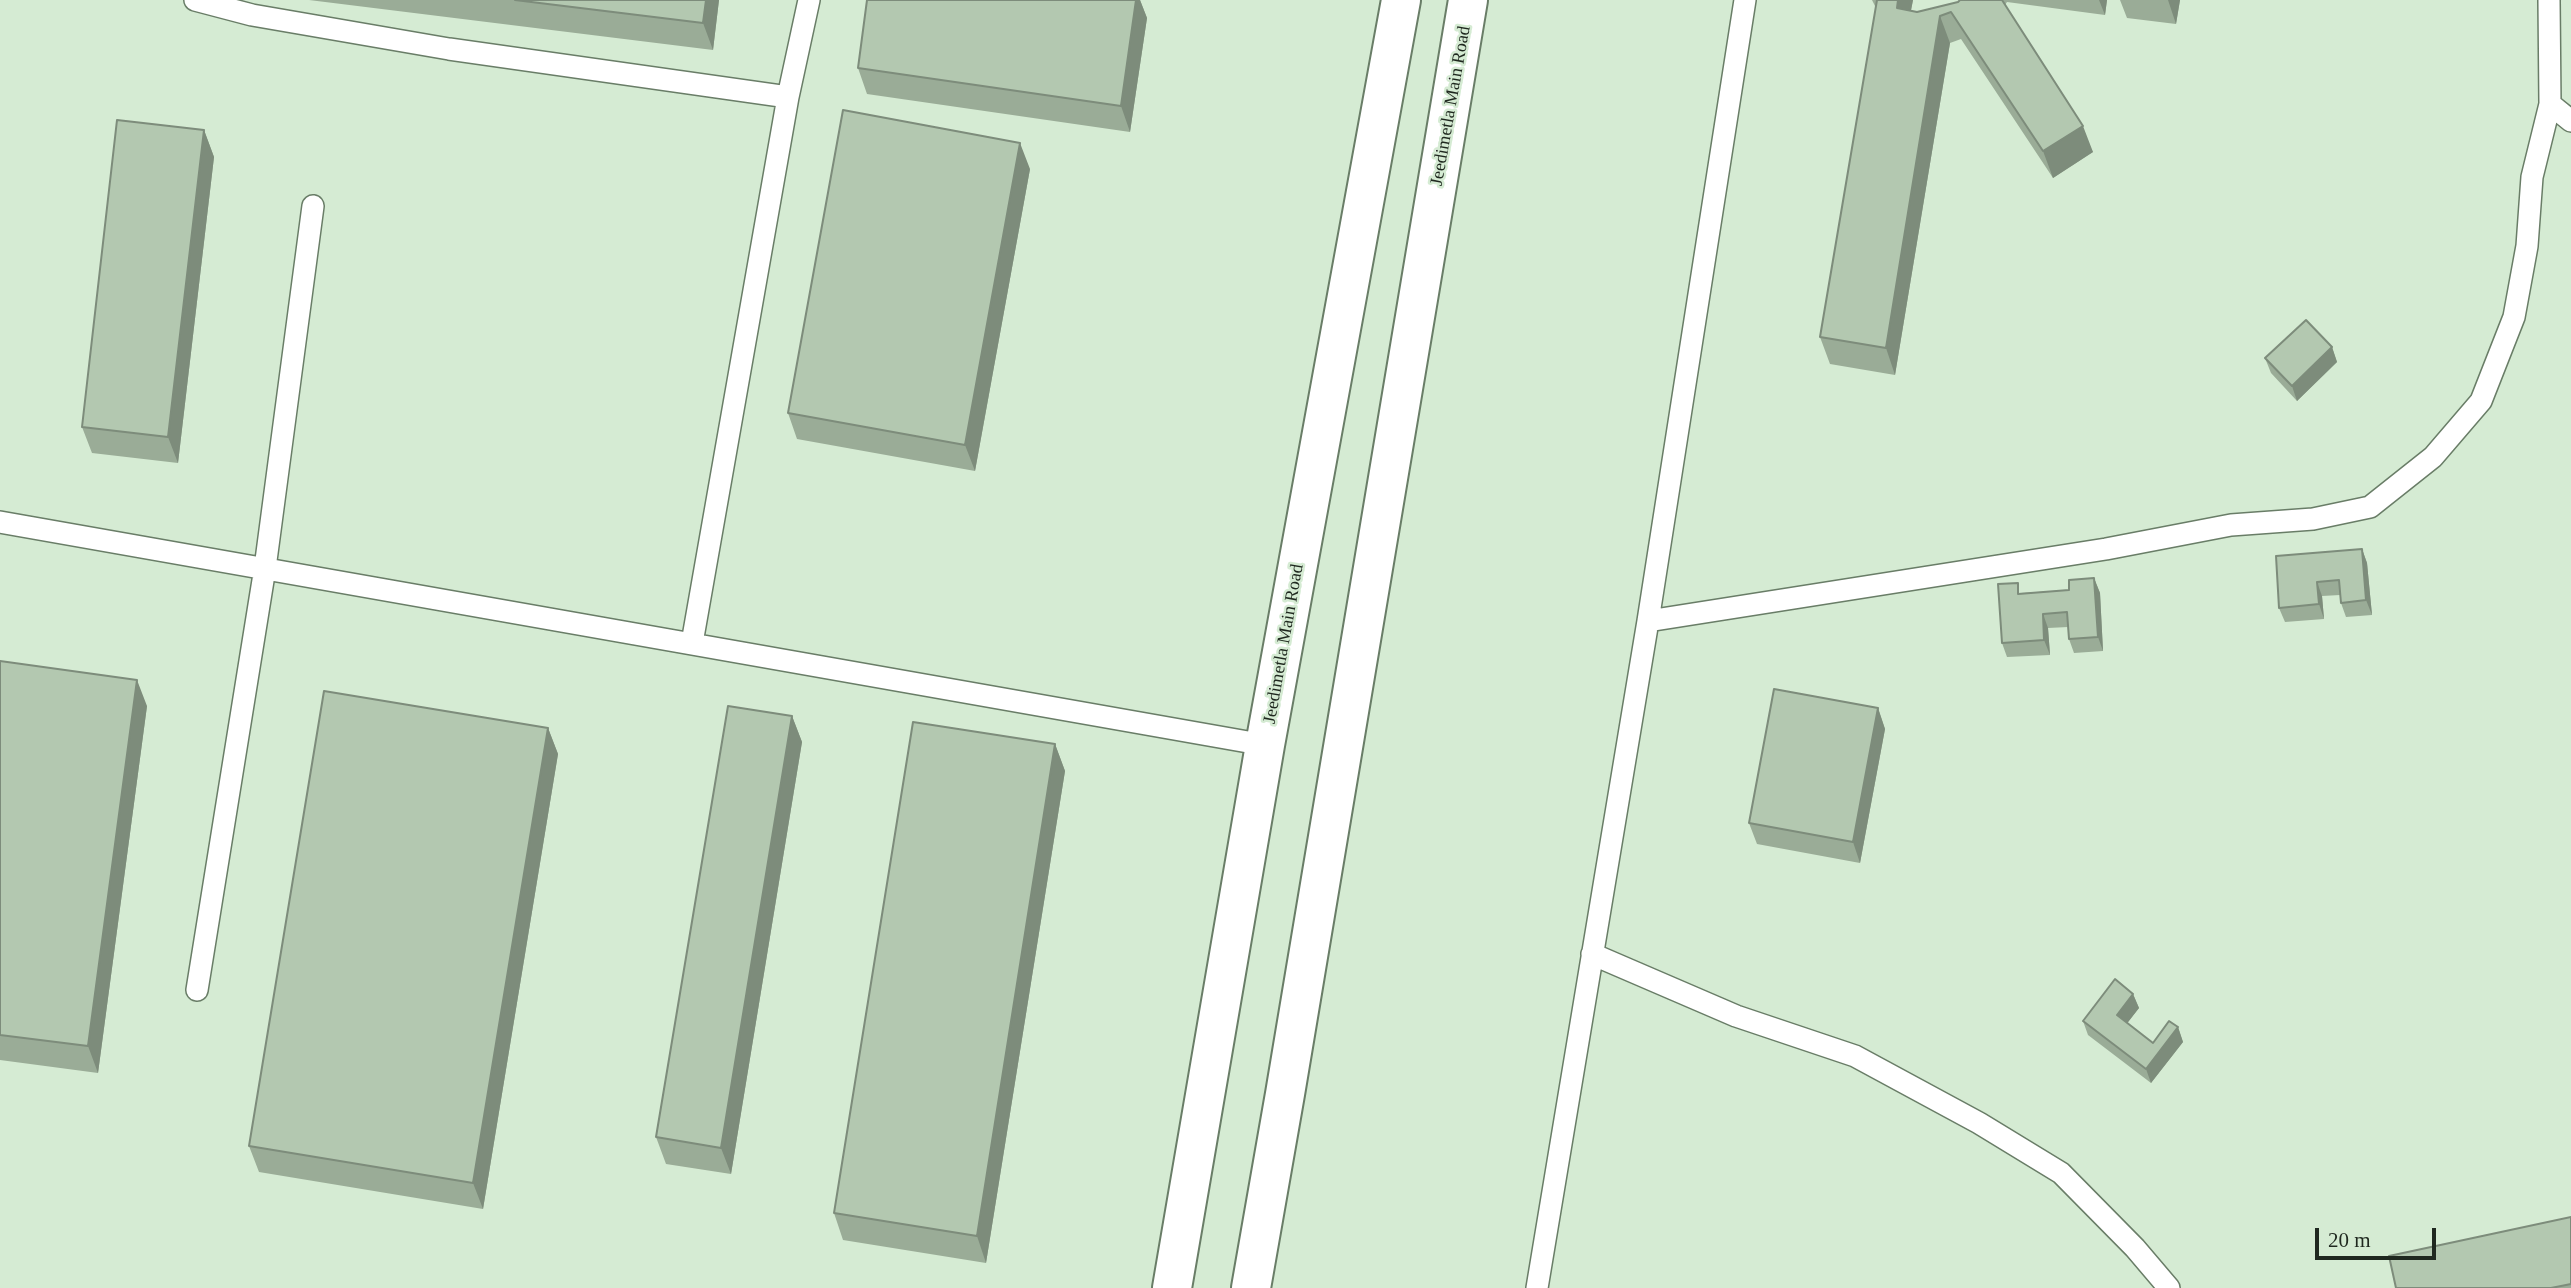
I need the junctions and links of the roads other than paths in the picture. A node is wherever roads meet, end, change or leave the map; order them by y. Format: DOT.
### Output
graph roads {
  1 [pos="195,0"];
  2 [pos="809,0"];
  3 [pos="1401,0"];
  4 [pos="1468,0"];
  5 [pos="1745,0"];
  6 [pos="2549,0"];
  7 [pos="788,97"];
  8 [pos="2561,104"];
  9 [pos="2571,121"];
  10 [pos="313,206"];
  11 [pos="0,522"];
  12 [pos="265,568"];
  13 [pos="1648,621"];
  14 [pos="692,643"];
  15 [pos="1265,745"];
  16 [pos="1592,954"];
  17 [pos="197,990"];
  18 [pos="1172,1288"];
  19 [pos="1251,1288"];
  20 [pos="1537,1288"];
  21 [pos="2169,1288"];
  1 -- 7 [label="lane"];
  2 -- 7 [label="lane"];
  3 -- 15 [label="main road, Jeedimetla Main Road"];
  4 -- 19 [label="main road, Jeedimetla Main Road"];
  5 -- 13 [label="lane"];
  6 -- 8 [label="lane"];
  7 -- 14 [label="lane"];
  8 -- 9 [label="lane"];
  8 -- 13 [label="lane"];
  10 -- 12 [label="lane"];
  11 -- 12 [label="lane"];
  12 -- 14 [label="lane"];
  12 -- 17 [label="lane"];
  13 -- 16 [label="lane"];
  14 -- 15 [label="lane"];
  15 -- 18 [label="main road, Jeedimetla Main Road"];
  16 -- 20 [label="lane"];
  16 -- 21 [label="lane"];
}
